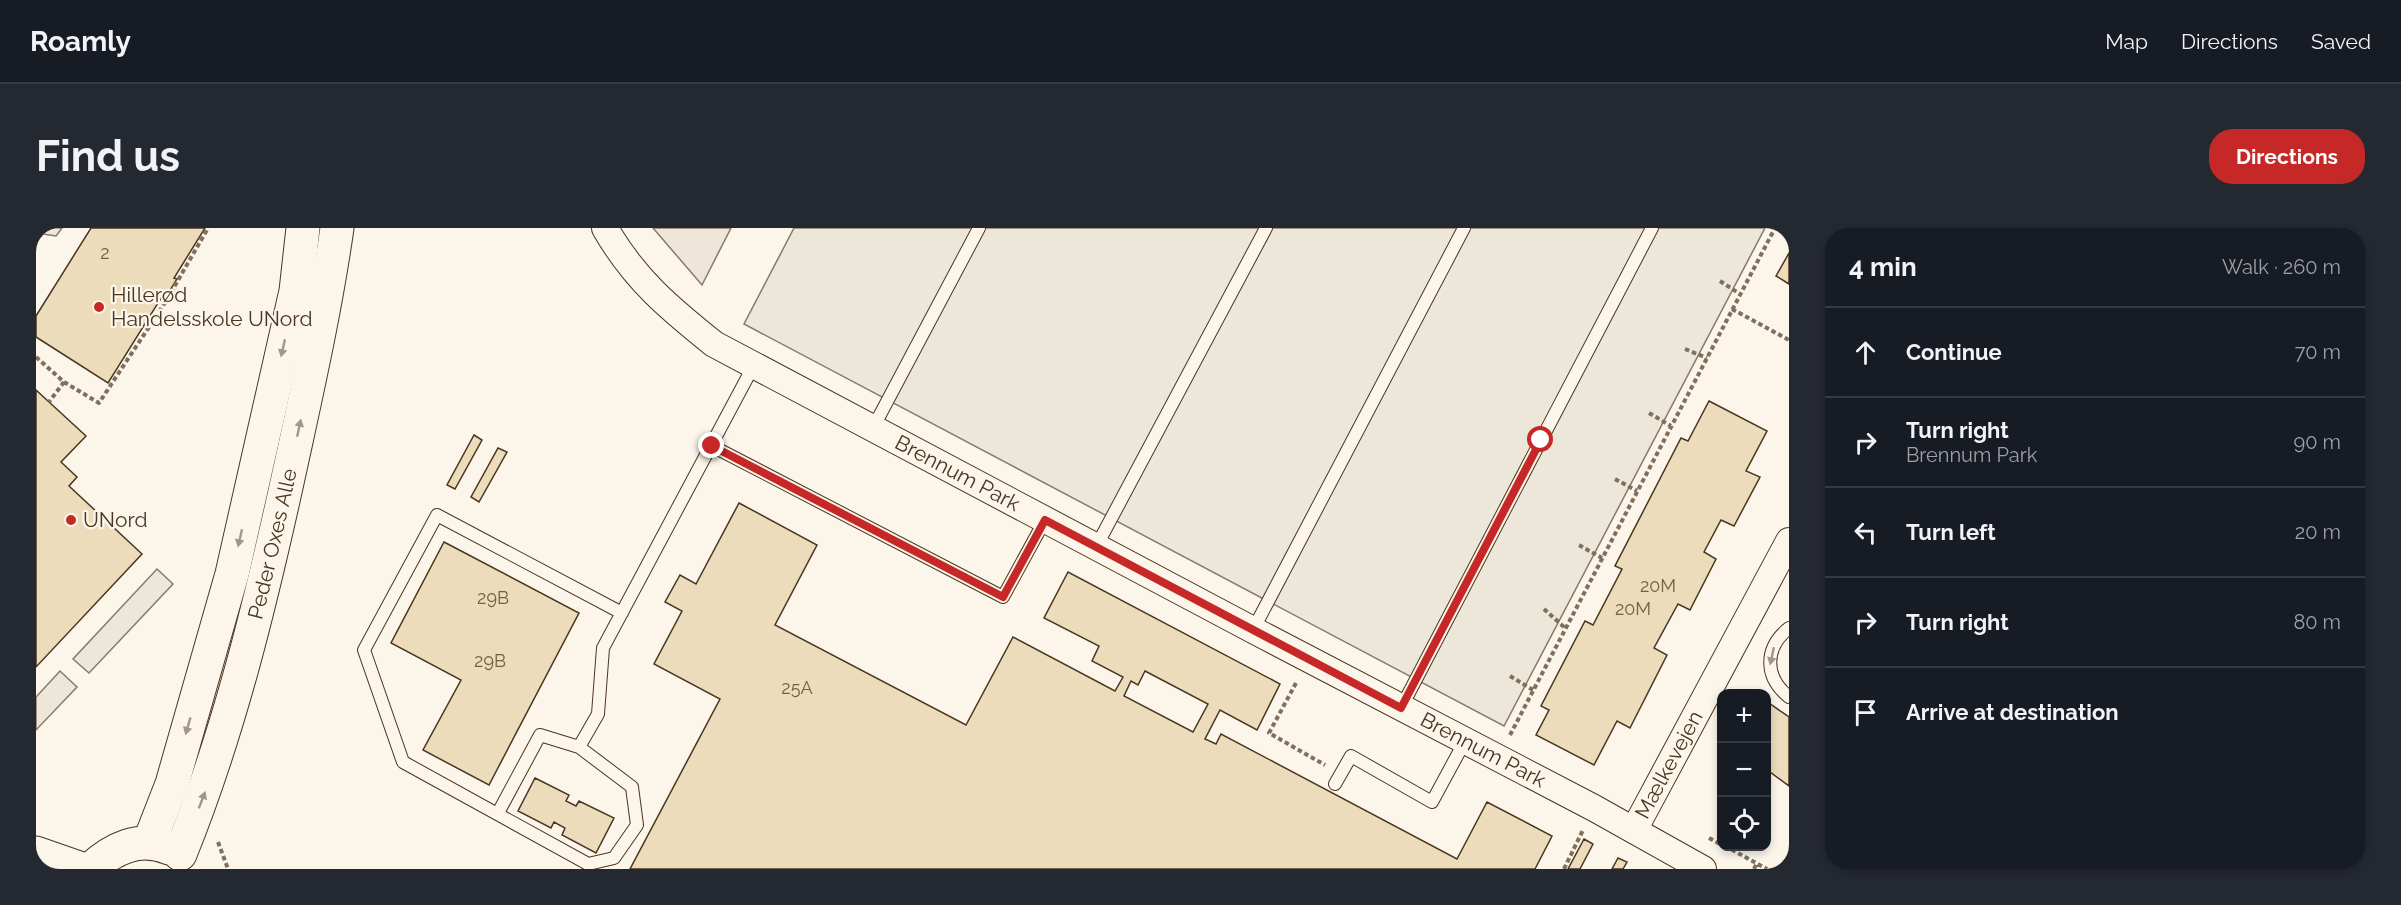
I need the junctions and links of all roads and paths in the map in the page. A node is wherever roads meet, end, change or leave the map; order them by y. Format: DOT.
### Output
graph roads {
  1 [pos="41,228"];
  2 [pos="208,228"];
  3 [pos="303,228"];
  4 [pos="337,228"];
  5 [pos="604,228"];
  6 [pos="979,228"];
  7 [pos="1266,228"];
  8 [pos="1464,228"];
  9 [pos="1652,228"];
  10 [pos="1775,228"];
  11 [pos="36,236"];
  12 [pos="1720,281"];
  13 [pos="1740,294"];
  14 [pos="1732,309"];
  15 [pos="1789,340"];
  16 [pos="1685,349"];
  17 [pos="36,357"];
  18 [pos="1707,358"];
  19 [pos="754,365"];
  20 [pos="64,382"];
  21 [pos="49,402"];
  22 [pos="1648,413"];
  23 [pos="1671,426"];
  24 [pos="873,428"];
  25 [pos="712,446"];
  26 [pos="1615,479"];
  27 [pos="1637,491"];
  28 [pos="1045,520"];
  29 [pos="1789,541"];
  30 [pos="1579,545"];
  31 [pos="1096,547"];
  32 [pos="1602,558"];
  33 [pos="1544,609"];
  34 [pos="622,613"];
  35 [pos="1566,628"];
  36 [pos="1789,628"];
  37 [pos="1253,630"];
  38 [pos="1309,660"];
  39 [pos="1510,676"];
  40 [pos="1533,690"];
  41 [pos="1789,697"];
  42 [pos="1401,708"];
  43 [pos="1500,729"];
  44 [pos="1510,735"];
  45 [pos="1520,740"];
  46 [pos="1465,741"];
  47 [pos="579,747"];
  48 [pos="1338,779"];
  49 [pos="1594,808"];
  50 [pos="498,813"];
  51 [pos="1634,830"];
  52 [pos="1700,834"];
  53 [pos="149,843"];
  54 [pos="1717,843"];
  55 [pos="1733,851"];
  56 [pos="36,853"];
  57 [pos="188,861"];
  58 [pos="1757,863"];
  59 [pos="1696,868"];
  60 [pos="82,869"];
  61 [pos="91,869"];
  62 [pos="1564,869"];
  63 [pos="1754,869"];
  64 [pos="1767,869"];
  1 -- 11 [label="path"];
  2 -- 20 [label="path"];
  3 -- 53 [label="street, Peder Oxes Alle, one-way"];
  57 -- 4 [label="street, Peder Oxes Alle, one-way"];
  5 -- 19 [label="street, Brennum Park"];
  6 -- 24 [label="lane"];
  7 -- 31 [label="lane"];
  8 -- 37 [label="lane"];
  9 -- 42 [label="lane"];
  10 -- 13 [label="path"];
  12 -- 13 [label="path"];
  13 -- 14 [label="path"];
  14 -- 15 [label="path"];
  14 -- 18 [label="path"];
  16 -- 18 [label="path"];
  17 -- 20 [label="path"];
  18 -- 23 [label="path"];
  19 -- 24 [label="street, Brennum Park"];
  19 -- 25 [label="lane"];
  20 -- 21 [label="path"];
  22 -- 23 [label="path"];
  23 -- 27 [label="path"];
  24 -- 28 [label="street, Brennum Park"];
  25 -- 28 [label="lane"];
  25 -- 34 [label="lane"];
  26 -- 27 [label="path"];
  27 -- 32 [label="path"];
  28 -- 31 [label="street, Brennum Park"];
  29 -- 51 [label="street, Mælkevejen"];
  30 -- 32 [label="path"];
  31 -- 37 [label="street, Brennum Park"];
  32 -- 35 [label="path"];
  33 -- 35 [label="path"];
  34 -- 47 [label="lane"];
  34 -- 50 [label="lane"];
  35 -- 40 [label="path"];
  36 -- 41 [label="lane, one-way"];
  37 -- 38 [label="street, Brennum Park"];
  38 -- 42 [label="street, Brennum Park"];
  38 -- 48 [label="path"];
  39 -- 40 [label="path"];
  40 -- 44 [label="path"];
  42 -- 46 [label="street, Brennum Park"];
  43 -- 44 [label="path"];
  44 -- 45 [label="path"];
  46 -- 48 [label="lane"];
  46 -- 49 [label="street, Brennum Park"];
  47 -- 50 [label="lane"];
  47 -- 50 [label="lane"];
  49 -- 51 [label="street, Brennum Park"];
  49 -- 62 [label="path"];
  51 -- 59 [label="street, Brennum Park"];
  52 -- 54 [label="path"];
  53 -- 57 [label="street"];
  53 -- 61 [label="street"];
  55 -- 58 [label="path"];
  56 -- 60 [label="street"];
  58 -- 63 [label="path"];
  58 -- 64 [label="path"];
}
